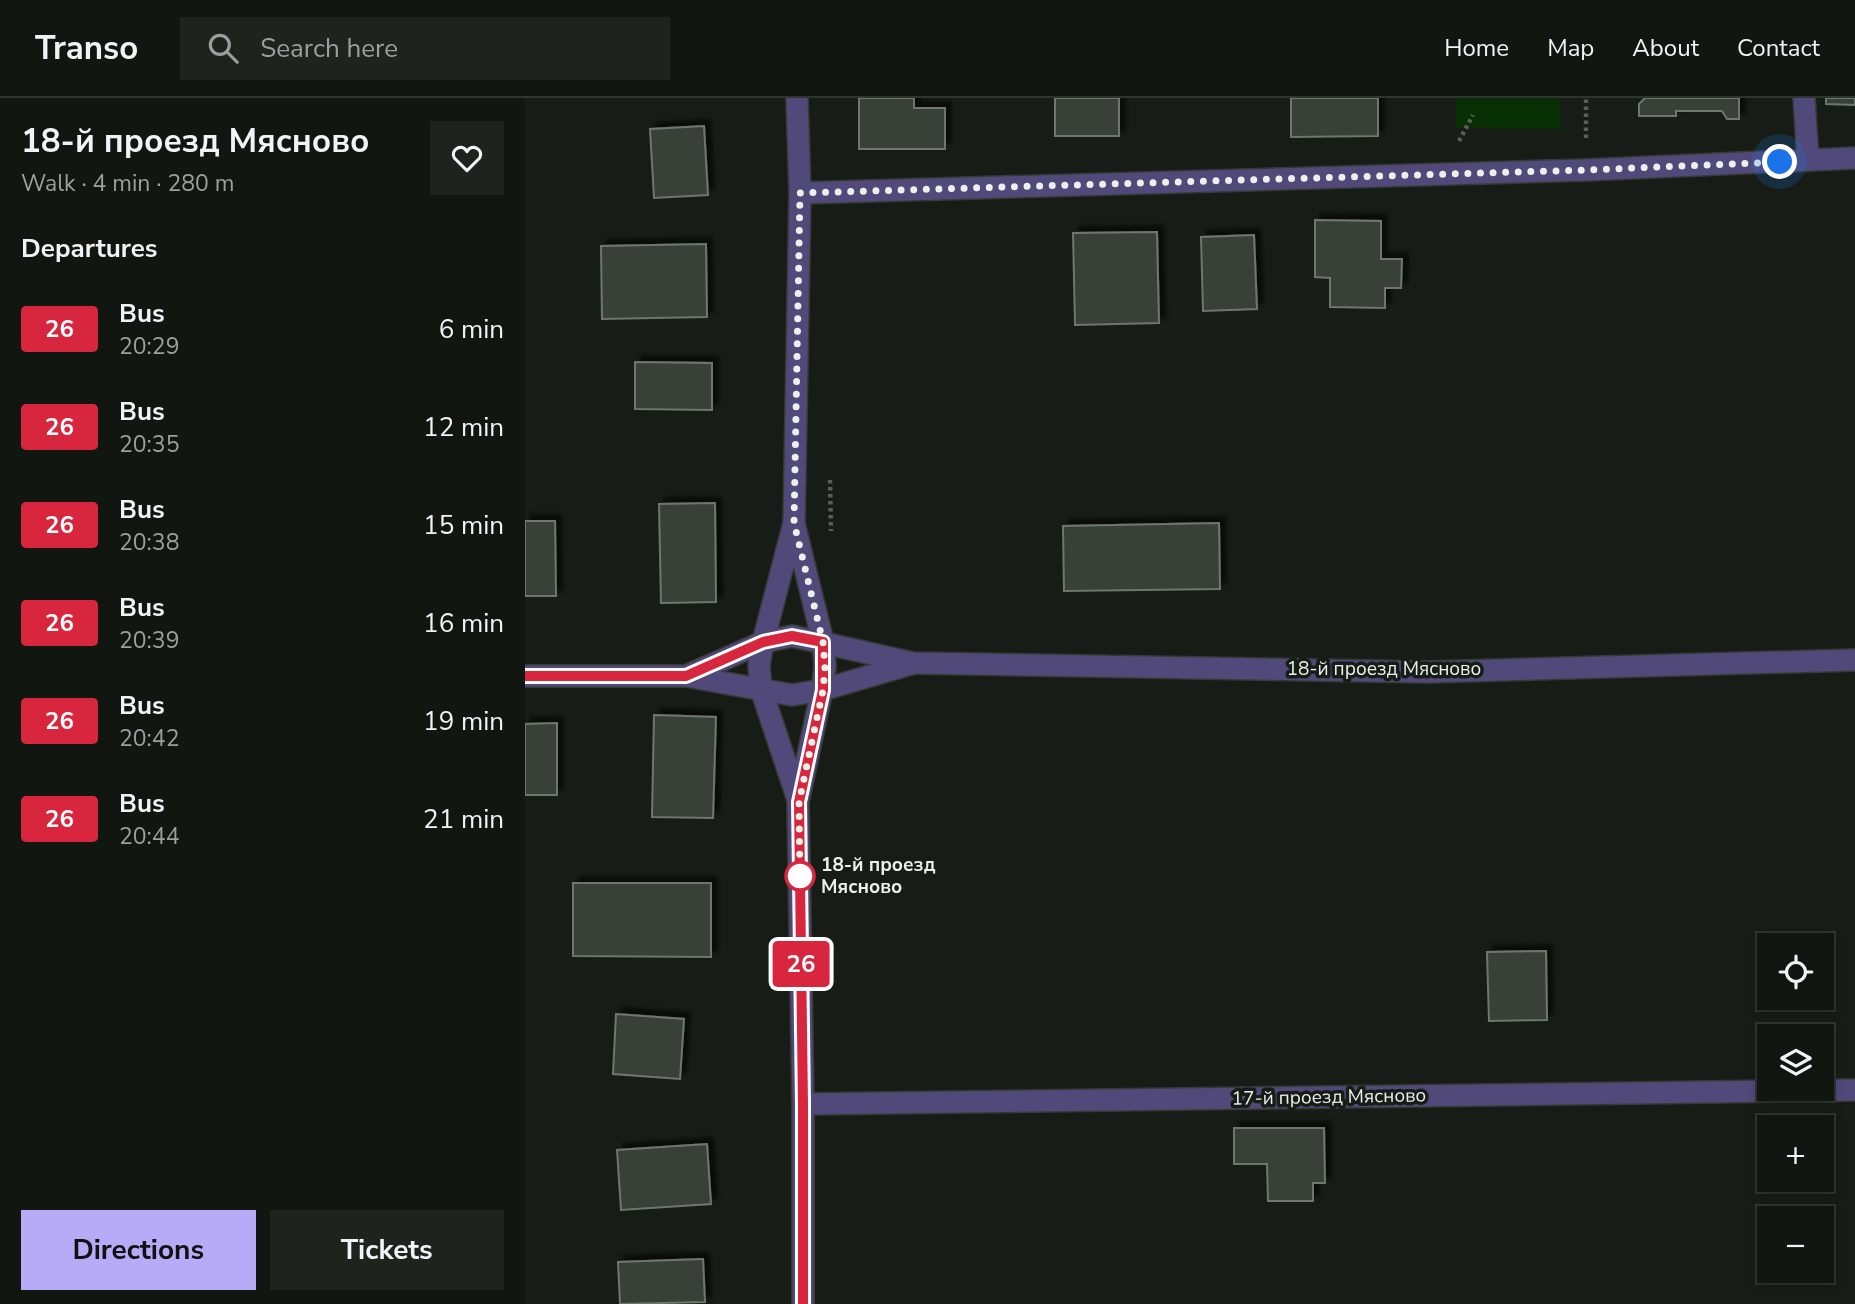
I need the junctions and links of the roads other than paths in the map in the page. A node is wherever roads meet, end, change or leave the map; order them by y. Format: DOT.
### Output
graph roads {
  1 [pos="797,98"];
  2 [pos="1804,98"];
  3 [pos="1855,158"];
  4 [pos="1808,160"];
  5 [pos="800,193"];
  6 [pos="794,523"];
  7 [pos="763,642"];
  8 [pos="823,642"];
  9 [pos="1855,660"];
  10 [pos="913,663"];
  11 [pos="525,676"];
  12 [pos="686,676"];
  13 [pos="761,689"];
  14 [pos="823,690"];
  15 [pos="799,802"];
  16 [pos="1855,1090"];
  17 [pos="803,1104"];
  18 [pos="803,1304"];
  1 -- 5 [label="street"];
  2 -- 4 [label="street"];
  3 -- 4 [label="street"];
  4 -- 5 [label="street"];
  5 -- 6 [label="street"];
  6 -- 7 [label="street"];
  6 -- 8 [label="street"];
  7 -- 8 [label="street, 18-й проезд Мясново"];
  7 -- 12 [label="street, 18-й проезд Мясново"];
  7 -- 13 [label="street"];
  8 -- 10 [label="street, 18-й проезд Мясново"];
  8 -- 14 [label="street"];
  9 -- 10 [label="street, 18-й проезд Мясново"];
  10 -- 14 [label="street, 18-й проезд Мясново"];
  11 -- 12 [label="street, 18-й проезд Мясново"];
  12 -- 13 [label="street, 18-й проезд Мясново"];
  13 -- 14 [label="street"];
  13 -- 15 [label="street"];
  14 -- 15 [label="street"];
  15 -- 17 [label="street"];
  16 -- 17 [label="street, 17-й проезд Мясново"];
  17 -- 18 [label="street"];
}
